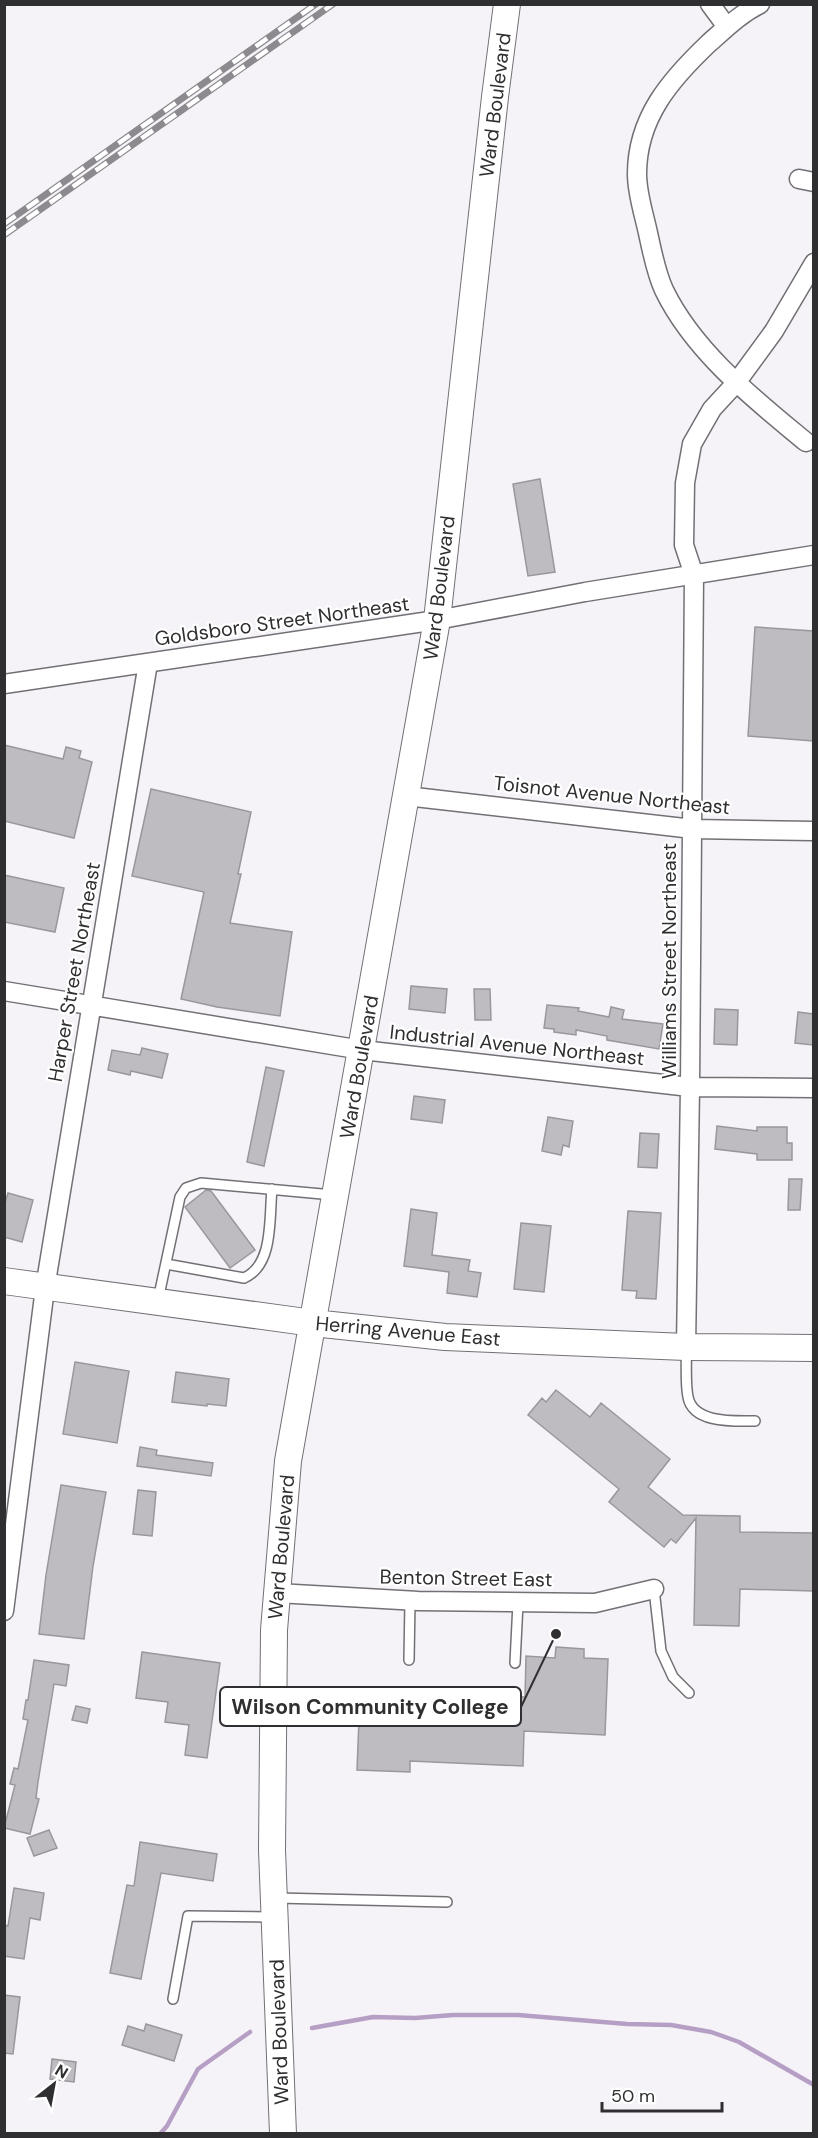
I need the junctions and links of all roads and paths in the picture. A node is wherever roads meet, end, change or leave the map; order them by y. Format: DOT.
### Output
graph roads {
  1 [pos="507,4"];
  2 [pos="710,4"];
  3 [pos="760,4"];
  4 [pos="728,27"];
  5 [pos="813,263"];
  6 [pos="736,383"];
  7 [pos="806,442"];
  8 [pos="813,555"];
  9 [pos="694,575"];
  10 [pos="437,620"];
  11 [pos="148,663"];
  12 [pos="4,684"];
  13 [pos="406,796"];
  14 [pos="693,829"];
  15 [pos="813,831"];
  16 [pos="4,991"];
  17 [pos="92,1005"];
  18 [pos="362,1050"];
  19 [pos="690,1087"];
  20 [pos="813,1088"];
  21 [pos="272,1189"];
  22 [pos="336,1195"];
  23 [pos="166,1264"];
  24 [pos="4,1281"];
  25 [pos="45,1288"];
  26 [pos="158,1303"];
  27 [pos="313,1323"];
  28 [pos="686,1347"];
  29 [pos="813,1348"];
  30 [pos="755,1421"];
  31 [pos="8,1553"];
  32 [pos="654,1589"];
  33 [pos="277,1593"];
  34 [pos="410,1601"];
  35 [pos="518,1603"];
  36 [pos="4,1611"];
  37 [pos="409,1660"];
  38 [pos="515,1663"];
  39 [pos="689,1693"];
  40 [pos="447,1902"];
  41 [pos="275,1908"];
  42 [pos="173,1999"];
  43 [pos="283,2133"];
  1 -- 10 [label="main road, Ward Boulevard"];
  2 -- 4 [label="street"];
  3 -- 4 [label="street"];
  4 -- 6 [label="street"];
  5 -- 6 [label="street, Williams Street Northeast"];
  6 -- 7 [label="street"];
  6 -- 9 [label="street, Williams Street Northeast"];
  8 -- 9 [label="street, Goldsboro Street Northeast"];
  9 -- 10 [label="street, Goldsboro Street Northeast"];
  9 -- 14 [label="street, Williams Street Northeast"];
  10 -- 11 [label="street, Goldsboro Street Northeast"];
  10 -- 13 [label="main road, Ward Boulevard"];
  11 -- 12 [label="street, Goldsboro Street Northeast"];
  11 -- 17 [label="street, Harper Street Northeast"];
  13 -- 14 [label="street, Toisnot Avenue Northeast"];
  13 -- 18 [label="main road, Ward Boulevard"];
  14 -- 15 [label="street, Toisnot Avenue Northeast"];
  14 -- 19 [label="street, Williams Street Northeast"];
  16 -- 17 [label="street, Industrial Avenue Northeast"];
  17 -- 18 [label="street, Industrial Avenue Northeast"];
  17 -- 25 [label="street, Harper Street Northeast"];
  18 -- 19 [label="street, Industrial Avenue Northeast"];
  18 -- 22 [label="main road, Ward Boulevard"];
  19 -- 20 [label="street, Industrial Avenue Northeast"];
  19 -- 28 [label="street, Williams Street Northeast"];
  21 -- 22 [label="lane"];
  21 -- 23 [label="lane"];
  21 -- 23 [label="lane"];
  22 -- 27 [label="main road, Ward Boulevard"];
  23 -- 26 [label="lane"];
  24 -- 25 [label="main road, Herring Avenue East"];
  25 -- 26 [label="main road, Herring Avenue East"];
  25 -- 31 [label="street, Harper Street Northeast"];
  26 -- 27 [label="main road, Herring Avenue East"];
  27 -- 28 [label="main road, Herring Avenue East"];
  27 -- 33 [label="main road, Ward Boulevard"];
  28 -- 29 [label="main road, Herring Avenue East"];
  28 -- 30 [label="lane"];
  31 -- 36 [label="street, Harper Street Northeast"];
  32 -- 35 [label="street, Benton Street East"];
  32 -- 39 [label="lane"];
  33 -- 34 [label="street, Benton Street East"];
  33 -- 41 [label="main road, Ward Boulevard"];
  34 -- 35 [label="street, Benton Street East"];
  34 -- 37 [label="lane"];
  35 -- 38 [label="lane"];
  40 -- 41 [label="lane"];
  41 -- 42 [label="lane"];
  41 -- 43 [label="main road, Ward Boulevard"];
}
